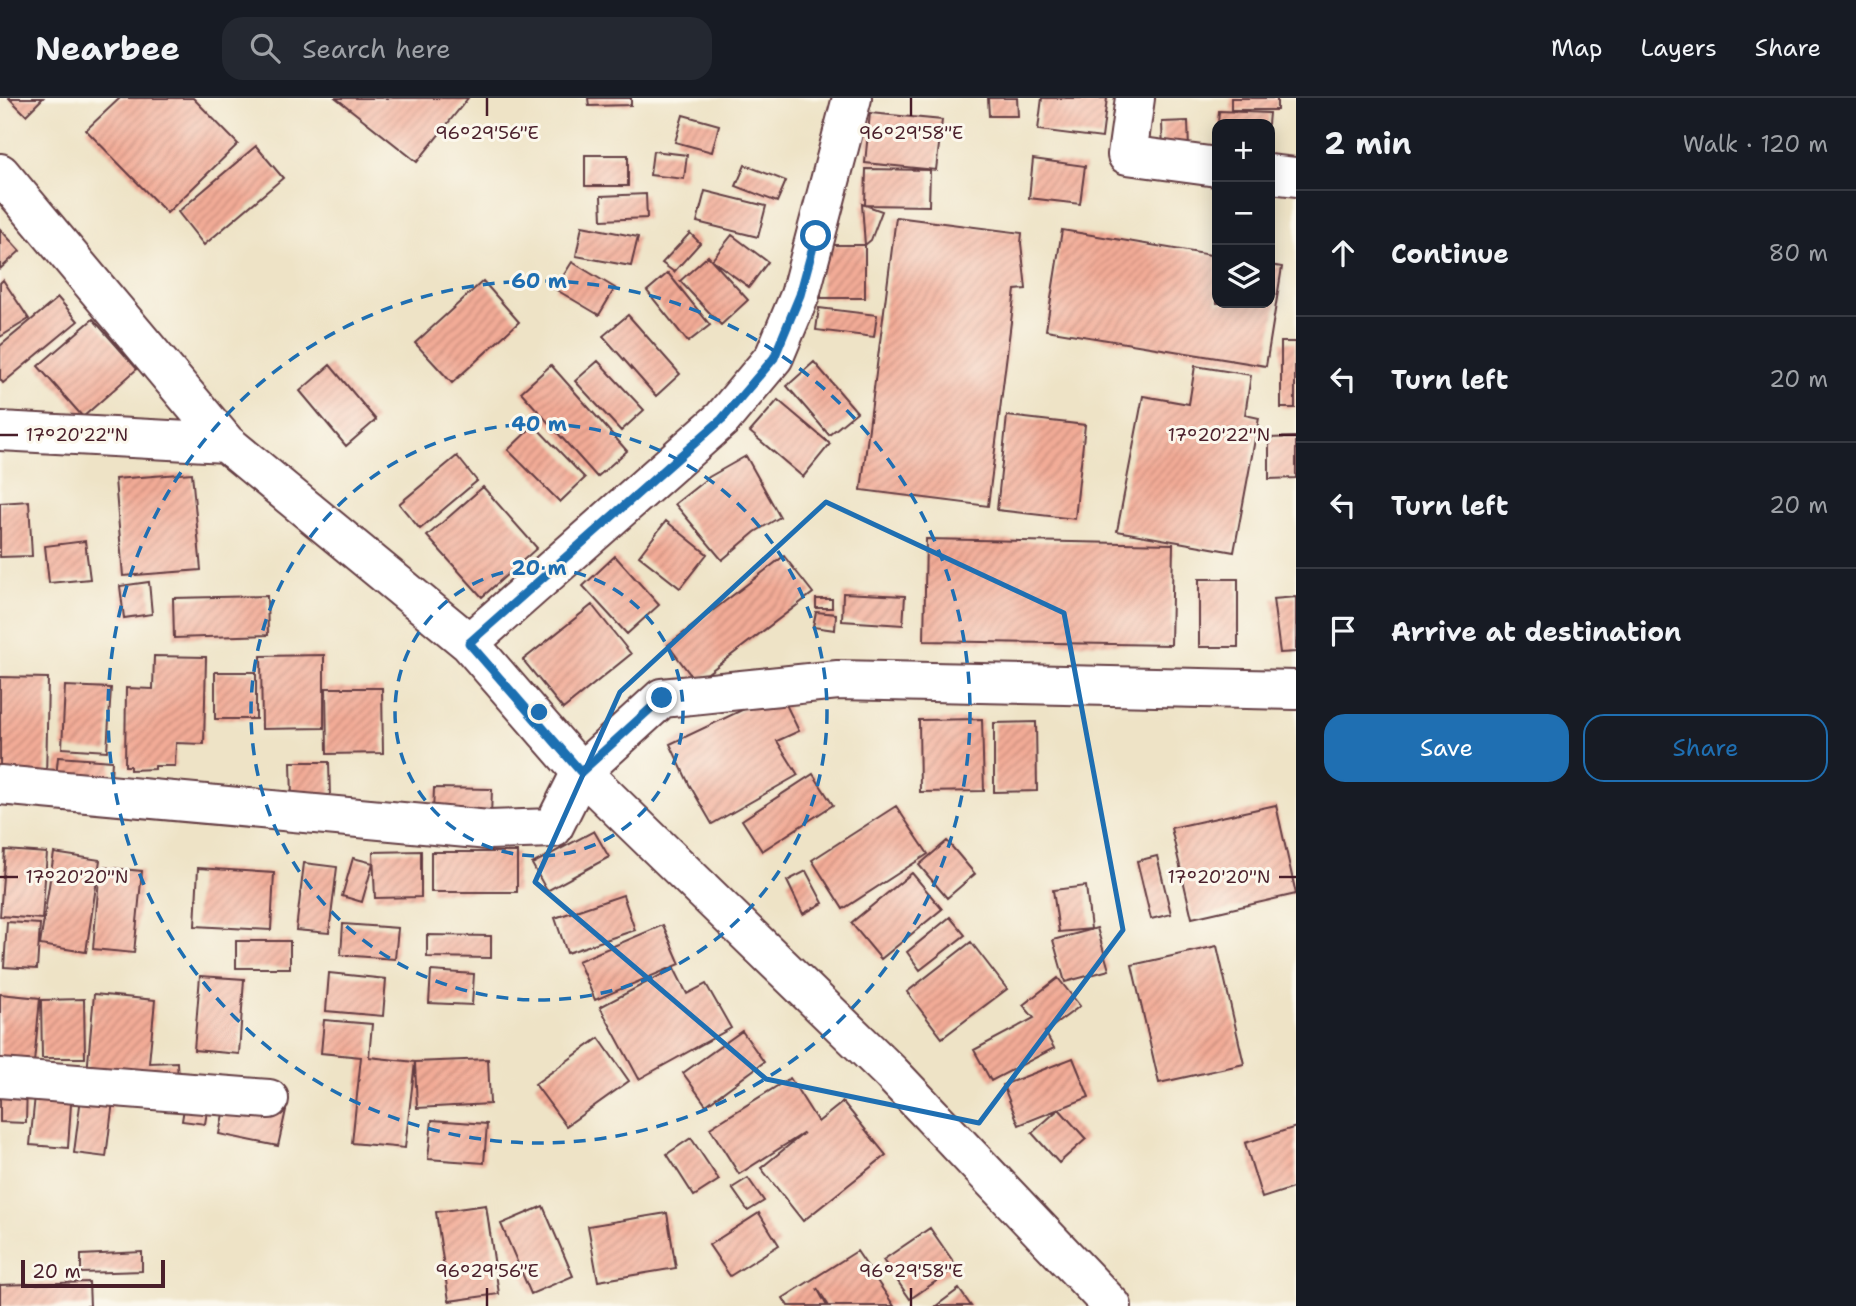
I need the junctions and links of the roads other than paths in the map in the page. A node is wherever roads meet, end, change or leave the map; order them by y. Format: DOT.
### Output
graph roads {
  1 [pos="852,98"];
  2 [pos="1135,98"];
  3 [pos="1212,166"];
  4 [pos="0,173"];
  5 [pos="1275,175"];
  6 [pos="1296,177"];
  7 [pos="0,431"];
  8 [pos="226,443"];
  9 [pos="469,643"];
  10 [pos="1296,690"];
  11 [pos="581,772"];
  12 [pos="0,785"];
  13 [pos="0,1078"];
  14 [pos="269,1099"];
  15 [pos="1112,1306"];
  1 -- 9 [label="street"];
  2 -- 3 [label="street"];
  4 -- 8 [label="street"];
  5 -- 6 [label="street"];
  7 -- 8 [label="street"];
  8 -- 9 [label="street"];
  9 -- 11 [label="street"];
  10 -- 11 [label="street"];
  11 -- 12 [label="street"];
  11 -- 15 [label="street"];
  13 -- 14 [label="street"];
}
